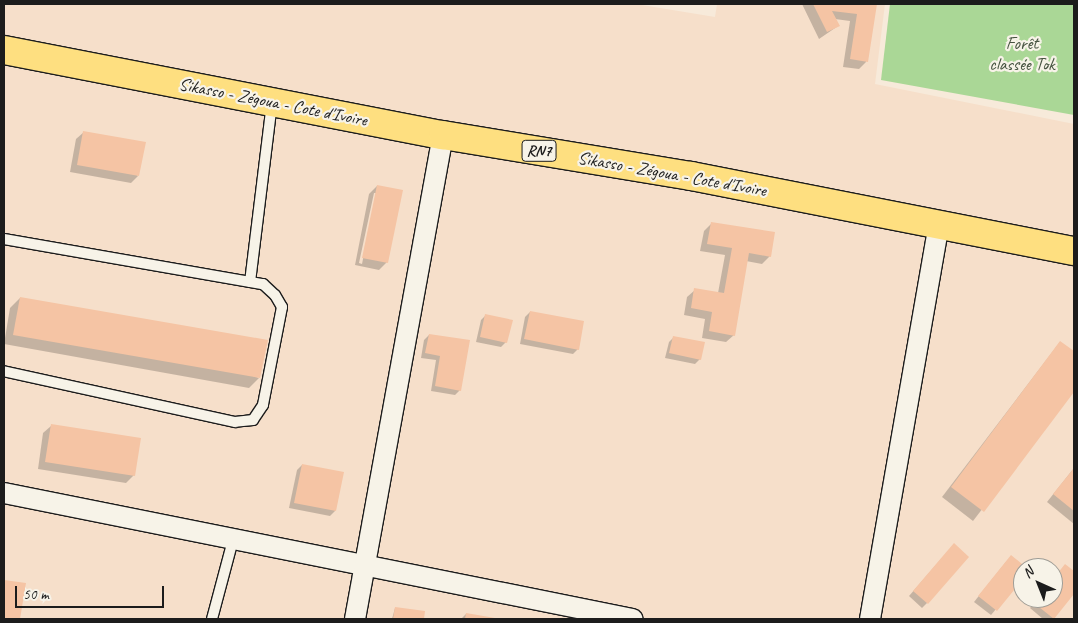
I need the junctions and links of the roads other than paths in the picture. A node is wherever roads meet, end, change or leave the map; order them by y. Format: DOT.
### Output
graph roads {
  1 [pos="4,50"];
  2 [pos="272,102"];
  3 [pos="443,135"];
  4 [pos="939,224"];
  5 [pos="4,239"];
  6 [pos="1074,251"];
  7 [pos="250,282"];
  8 [pos="4,371"];
  9 [pos="4,493"];
  10 [pos="233,540"];
  11 [pos="366,567"];
  12 [pos="610,617"];
  13 [pos="212,619"];
  14 [pos="355,619"];
  15 [pos="633,619"];
  16 [pos="870,619"];
  1 -- 2 [label="highway, Sikasso - Zégoua - Cote d'Ivoire / RN7"];
  2 -- 3 [label="highway, Sikasso - Zégoua - Cote d'Ivoire / RN7"];
  2 -- 7 [label="lane"];
  3 -- 4 [label="highway, Sikasso - Zégoua - Cote d'Ivoire / RN7"];
  3 -- 11 [label="street"];
  4 -- 6 [label="highway, Sikasso - Zégoua - Cote d'Ivoire / RN7"];
  4 -- 16 [label="street"];
  5 -- 7 [label="lane"];
  7 -- 8 [label="lane"];
  9 -- 10 [label="street"];
  10 -- 11 [label="street"];
  10 -- 13 [label="lane"];
  11 -- 12 [label="street"];
  11 -- 14 [label="street"];
  12 -- 15 [label="street"];
}
